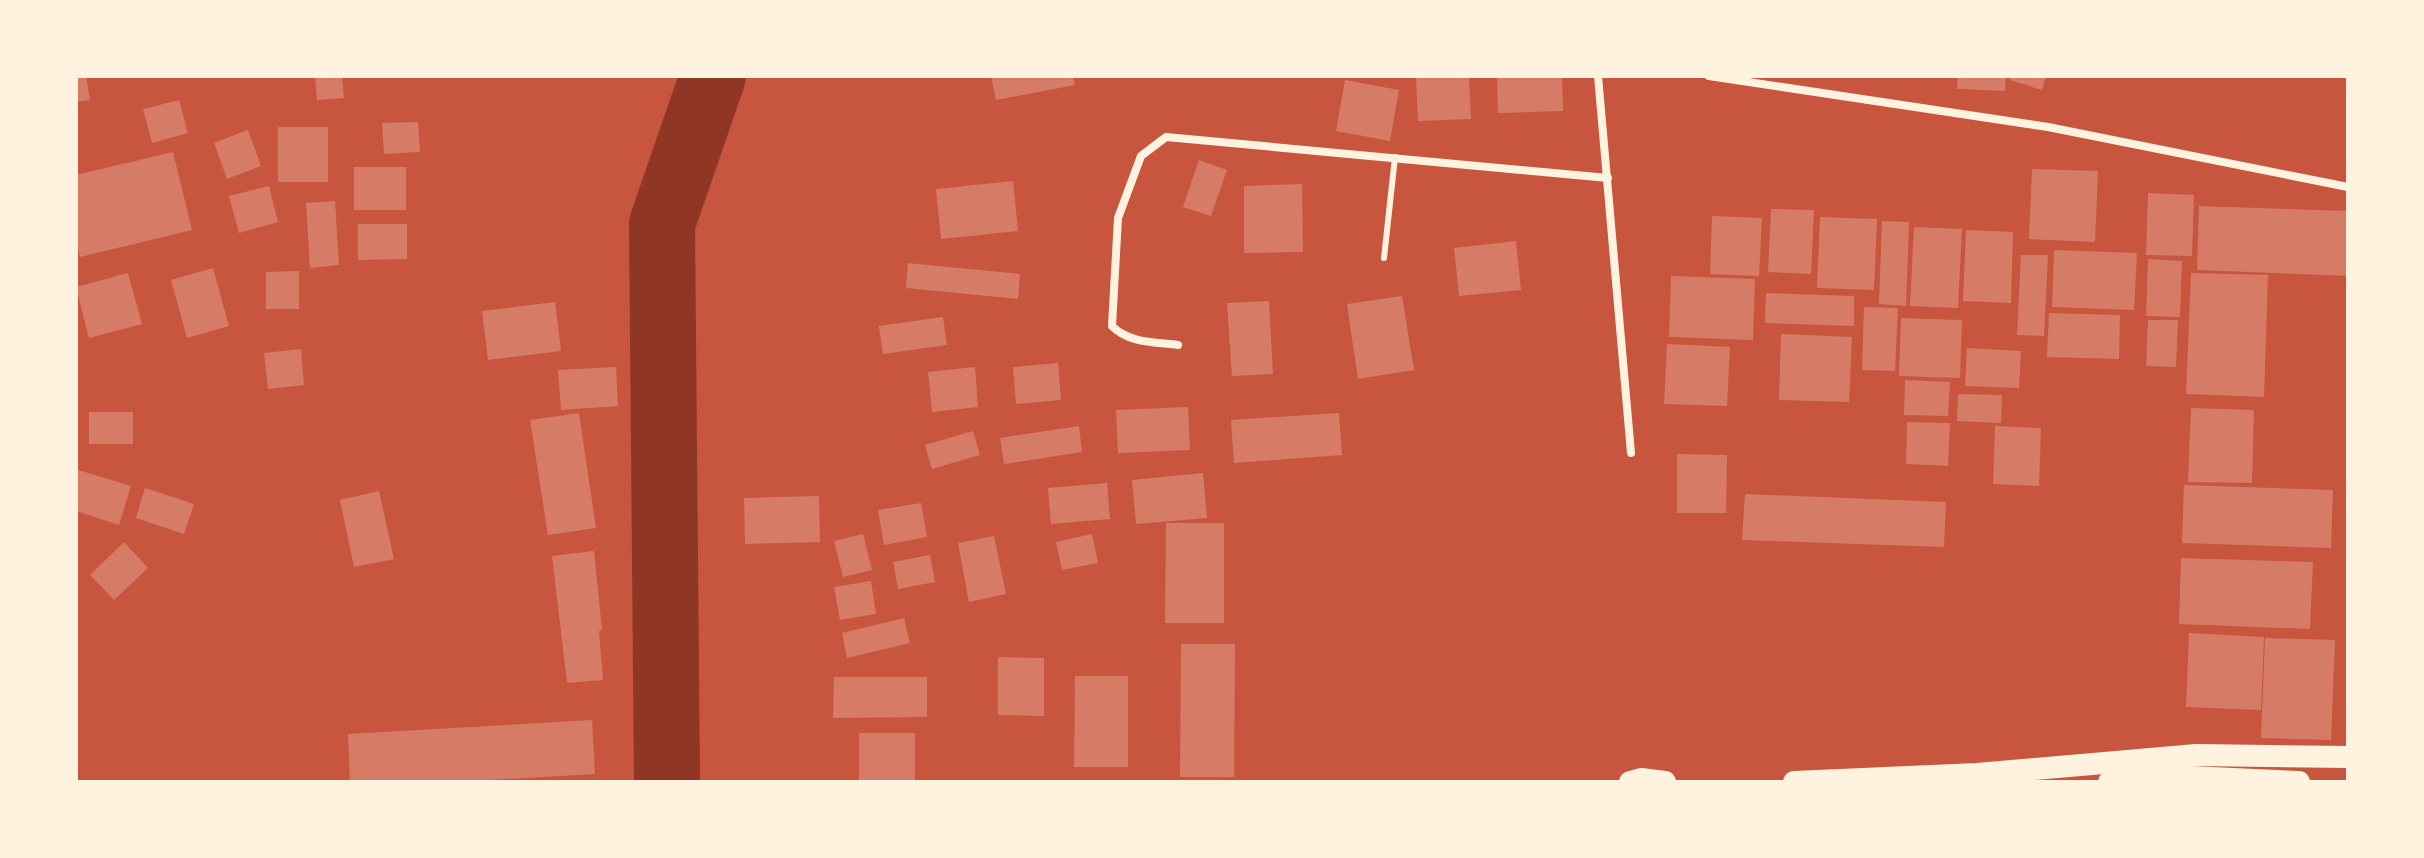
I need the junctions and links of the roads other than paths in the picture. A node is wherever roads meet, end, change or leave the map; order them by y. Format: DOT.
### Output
graph roads {
  1 [pos="1598,76"];
  2 [pos="1709,76"];
  3 [pos="1395,157"];
  4 [pos="1608,178"];
  5 [pos="2348,187"];
  6 [pos="1384,258"];
  7 [pos="1178,345"];
  8 [pos="1631,453"];
  9 [pos="2348,757"];
  10 [pos="1630,782"];
  11 [pos="1665,782"];
  12 [pos="1794,782"];
  13 [pos="2109,782"];
  14 [pos="2299,782"];
  1 -- 4 [label="street"];
  2 -- 5 [label="street"];
  3 -- 4 [label="street"];
  3 -- 6 [label="lane"];
  3 -- 7 [label="street"];
  4 -- 8 [label="street"];
  9 -- 12 [label="highway"];
  10 -- 11 [label="highway"];
  13 -- 14 [label="highway"];
}
